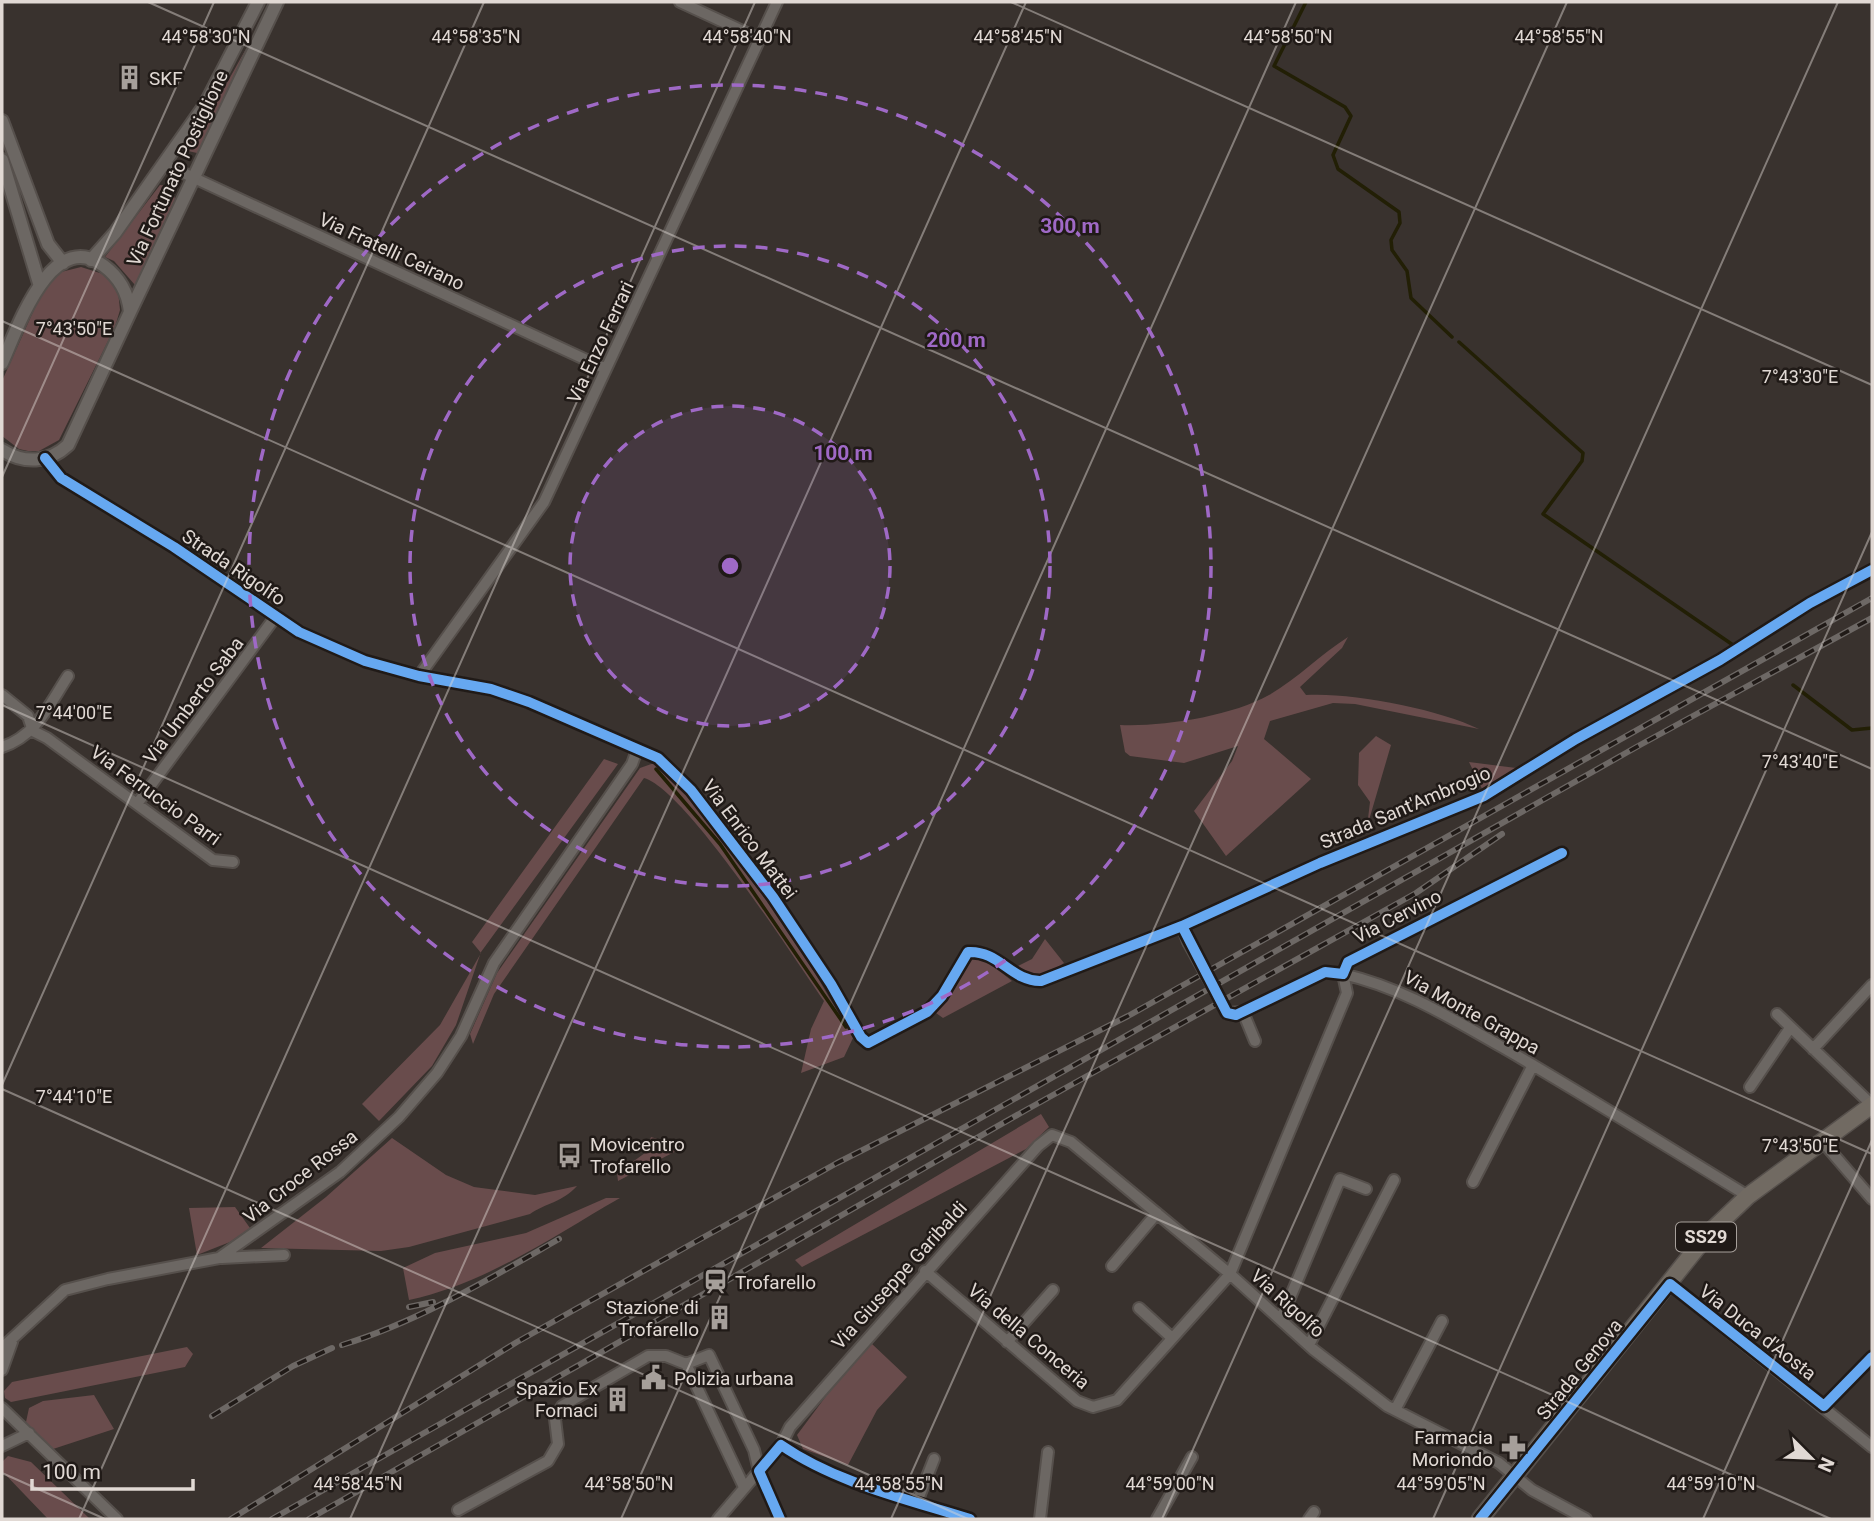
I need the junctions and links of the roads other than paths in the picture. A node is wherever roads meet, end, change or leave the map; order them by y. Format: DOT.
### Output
graph roads {
  1 [pos="258,2"];
  2 [pos="277,2"];
  3 [pos="680,2"];
  4 [pos="777,2"];
  5 [pos="760,39"];
  6 [pos="240,40"];
  7 [pos="256,47"];
  8 [pos="2,121"];
  9 [pos="2,160"];
  10 [pos="164,164"];
  11 [pos="194,178"];
  12 [pos="90,260"];
  13 [pos="63,263"];
  14 [pos="39,283"];
  15 [pos="130,312"];
  16 [pos="2,363"];
  17 [pos="606,369"];
  18 [pos="2,450"];
  19 [pos="45,458"];
  20 [pos="276,616"];
  21 [pos="68,676"];
  22 [pos="419,676"];
  23 [pos="2,695"];
  24 [pos="33,731"];
  25 [pos="2,747"];
  26 [pos="637,750"];
  27 [pos="137,804"];
  28 [pos="1562,853"];
  29 [pos="233,862"];
  30 [pos="1343,974"];
  31 [pos="1872,985"];
  32 [pos="1243,1012"];
  33 [pos="1777,1014"];
  34 [pos="1790,1028"];
  35 [pos="1255,1041"];
  36 [pos="1813,1049"];
  37 [pos="1533,1065"];
  38 [pos="1750,1087"];
  39 [pos="1872,1105"];
  40 [pos="1052,1135"];
  41 [pos="1822,1141"];
  42 [pos="1394,1180"];
  43 [pos="1473,1182"];
  44 [pos="1366,1189"];
  45 [pos="1748,1196"];
  46 [pos="1872,1199"];
  47 [pos="1157,1213"];
  48 [pos="284,1255"];
  49 [pos="219,1258"];
  50 [pos="1112,1266"];
  51 [pos="925,1271"];
  52 [pos="1230,1274"];
  53 [pos="1670,1284"];
  54 [pos="1052,1290"];
  55 [pos="1139,1308"];
  56 [pos="1281,1319"];
  57 [pos="1442,1321"];
  58 [pos="1172,1338"];
  59 [pos="13,1340"];
  60 [pos="1007,1342"];
  61 [pos="1309,1345"];
  62 [pos="2,1348"];
  63 [pos="1872,1357"];
  64 [pos="686,1364"];
  65 [pos="2,1370"];
  66 [pos="2,1401"];
  67 [pos="1824,1406"];
  68 [pos="5,1410"];
  69 [pos="1395,1410"];
  70 [pos="29,1433"];
  71 [pos="781,1445"];
  72 [pos="2,1446"];
  73 [pos="1872,1447"];
  74 [pos="1048,1452"];
  75 [pos="1192,1457"];
  76 [pos="934,1459"];
  77 [pos="59,1464"];
  78 [pos="759,1471"];
  79 [pos="1516,1476"];
  80 [pos="744,1487"];
  81 [pos="917,1502"];
  82 [pos="458,1510"];
  83 [pos="958,1517"];
  84 [pos="107,1519"];
  85 [pos="117,1519"];
  86 [pos="718,1519"];
  87 [pos="780,1519"];
  88 [pos="970,1519"];
  89 [pos="1040,1519"];
  90 [pos="1157,1519"];
  91 [pos="1480,1519"];
  92 [pos="1586,1519"];
  1 -- 6 [label="street, Via Fortunato Postiglione"];
  2 -- 7 [label="street, Via Fortunato Postiglione"];
  3 -- 5 [label="street"];
  4 -- 5 [label="street, Via Enzo Ferrari"];
  5 -- 17 [label="street, Via Enzo Ferrari"];
  6 -- 7 [label="street"];
  6 -- 10 [label="street, Via Fortunato Postiglione"];
  7 -- 11 [label="street, Via Fortunato Postiglione"];
  8 -- 13 [label="street"];
  9 -- 14 [label="street"];
  10 -- 11 [label="street, Via Fratelli Ceirano"];
  10 -- 12 [label="street, Via Fortunato Postiglione"];
  11 -- 15 [label="street, Via Fortunato Postiglione"];
  11 -- 17 [label="street, Via Fratelli Ceirano"];
  12 -- 13 [label="street"];
  12 -- 15 [label="street"];
  13 -- 14 [label="street"];
  14 -- 16 [label="street"];
  15 -- 19 [label="street, Via Fortunato Postiglione"];
  17 -- 22 [label="street, Via Enzo Ferrari"];
  18 -- 19 [label="street"];
  19 -- 20 [label="street, Strada Rigolfo"];
  20 -- 22 [label="street, Strada Rigolfo"];
  20 -- 27 [label="street, Via Umberto Saba"];
  21 -- 24 [label="street"];
  22 -- 26 [label="street, Via Enrico Mattei"];
  23 -- 24 [label="street, Via Ferruccio Parri"];
  24 -- 25 [label="street"];
  24 -- 27 [label="street, Via Ferruccio Parri"];
  26 -- 32 [label="street, Via Enrico Mattei, bridge"];
  26 -- 49 [label="street, Via Croce Rossa"];
  27 -- 29 [label="street, Via Ferruccio Parri"];
  28 -- 30 [label="street, Via Cervino"];
  30 -- 32 [label="street"];
  30 -- 37 [label="street, Via Monte Grappa"];
  30 -- 52 [label="street"];
  31 -- 36 [label="street"];
  32 -- 35 [label="street"];
  33 -- 34 [label="street"];
  34 -- 36 [label="street"];
  34 -- 38 [label="street"];
  36 -- 39 [label="street"];
  37 -- 43 [label="street"];
  37 -- 45 [label="street, Via Monte Grappa"];
  39 -- 41 [label="main road, Strada Genova / SS29"];
  40 -- 47 [label="street, Via Rigolfo"];
  40 -- 51 [label="street, Via Giuseppe Garibaldi"];
  41 -- 45 [label="main road, Strada Genova / SS29"];
  41 -- 46 [label="street"];
  42 -- 61 [label="street"];
  44 -- 56 [label="street"];
  45 -- 53 [label="main road, Strada Genova / SS29"];
  47 -- 50 [label="street"];
  47 -- 52 [label="street, Via Rigolfo"];
  48 -- 49 [label="street"];
  49 -- 59 [label="street, Via Croce Rossa"];
  51 -- 60 [label="street, Via della Conceria"];
  51 -- 71 [label="street, Via Giuseppe Garibaldi"];
  52 -- 56 [label="street, Via Rigolfo"];
  52 -- 58 [label="street, Via della Conceria"];
  53 -- 67 [label="street, Via Duca d'Aosta"];
  53 -- 79 [label="main road, Strada Genova / SS29"];
  54 -- 60 [label="street"];
  55 -- 58 [label="street"];
  56 -- 61 [label="street, Via Rigolfo"];
  57 -- 69 [label="street"];
  58 -- 60 [label="street, Via della Conceria"];
  59 -- 62 [label="street, Via Croce Rossa"];
  59 -- 65 [label="street, Via Croce Rossa"];
  61 -- 69 [label="street, Via Rigolfo"];
  63 -- 67 [label="street"];
  64 -- 78 [label="street"];
  64 -- 80 [label="street"];
  64 -- 82 [label="street"];
  66 -- 68 [label="street"];
  67 -- 73 [label="street, Via Duca d'Aosta"];
  68 -- 70 [label="street"];
  69 -- 79 [label="street, Via Rigolfo"];
  70 -- 72 [label="street"];
  70 -- 77 [label="street"];
  71 -- 78 [label="street, Via Giuseppe Garibaldi"];
  71 -- 81 [label="street"];
  74 -- 89 [label="street"];
  75 -- 90 [label="street"];
  76 -- 81 [label="street"];
  77 -- 84 [label="street"];
  77 -- 85 [label="street"];
  78 -- 80 [label="street, Via Giuseppe Garibaldi"];
  78 -- 87 [label="street"];
  79 -- 91 [label="main road, SS29"];
  79 -- 92 [label="street, Via Rigolfo"];
  80 -- 86 [label="street, Via Giuseppe Garibaldi"];
  81 -- 83 [label="street"];
  83 -- 88 [label="street"];
}
